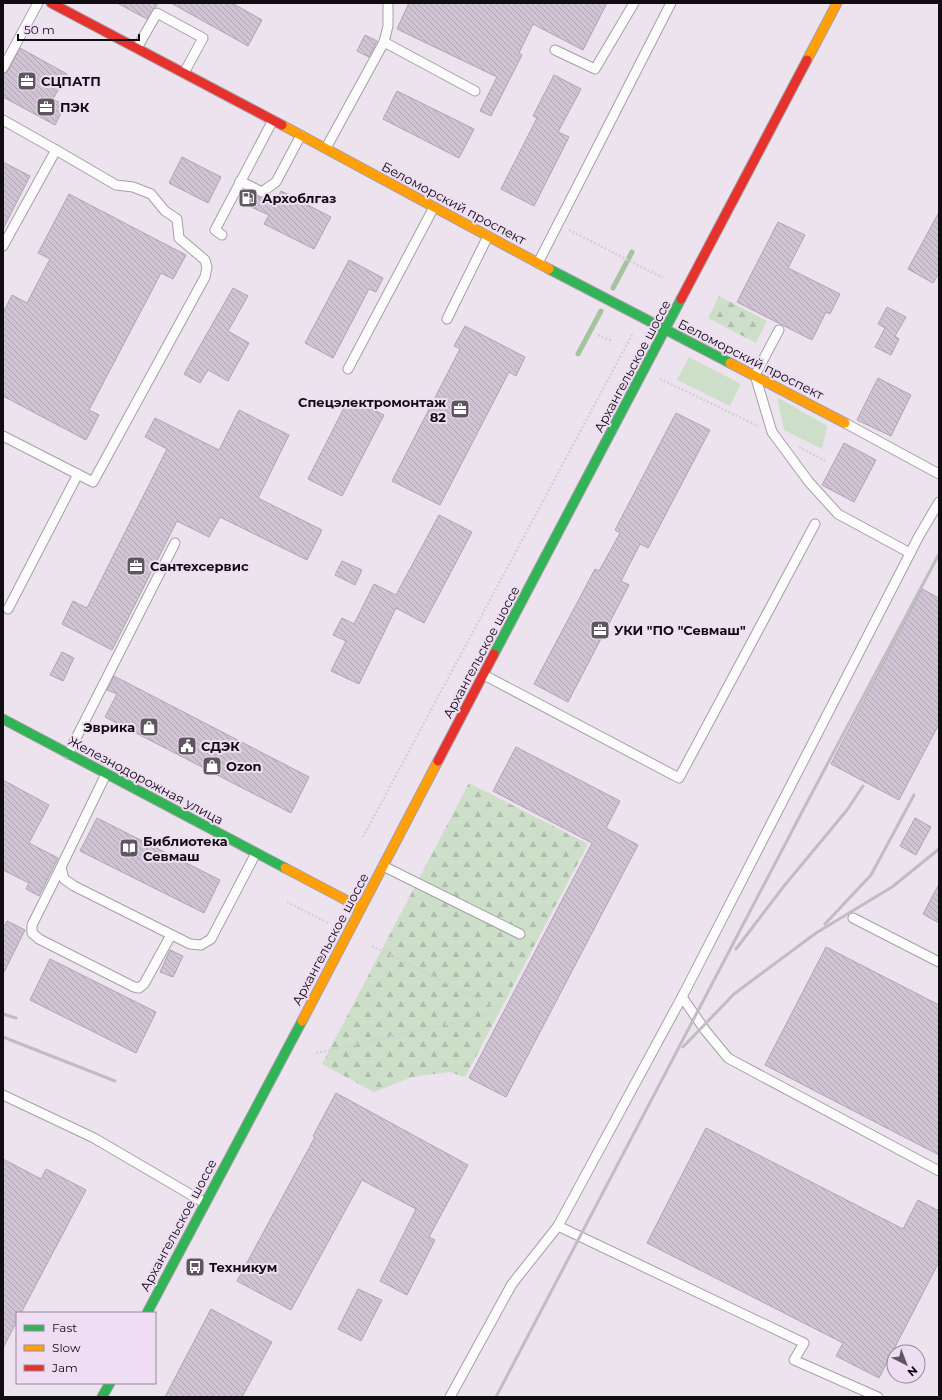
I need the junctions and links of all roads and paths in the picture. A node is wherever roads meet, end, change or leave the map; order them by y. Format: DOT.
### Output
graph roads {
  1 [pos="38,3"];
  2 [pos="52,3"];
  3 [pos="388,3"];
  4 [pos="634,3"];
  5 [pos="672,3"];
  6 [pos="837,3"];
  7 [pos="384,42"];
  8 [pos="137,48"];
  9 [pos="555,50"];
  10 [pos="3,68"];
  11 [pos="184,73"];
  12 [pos="475,91"];
  13 [pos="3,120"];
  14 [pos="273,120"];
  15 [pos="302,135"];
  16 [pos="326,148"];
  17 [pos="56,150"];
  18 [pos="240,181"];
  19 [pos="434,207"];
  20 [pos="558,224"];
  21 [pos="222,235"];
  22 [pos="488,236"];
  23 [pos="3,246"];
  24 [pos="538,263"];
  25 [pos="663,278"];
  26 [pos="447,319"];
  27 [pos="665,330"];
  28 [pos="779,330"];
  29 [pos="634,331"];
  30 [pos="598,335"];
  31 [pos="612,341"];
  32 [pos="348,369"];
  33 [pos="755,376"];
  34 [pos="659,378"];
  35 [pos="845,422"];
  36 [pos="772,432"];
  37 [pos="3,436"];
  38 [pos="793,444"];
  39 [pos="827,462"];
  40 [pos="78,474"];
  41 [pos="939,474"];
  42 [pos="939,502"];
  43 [pos="815,524"];
  44 [pos="175,543"];
  45 [pos="910,553"];
  46 [pos="8,610"];
  47 [pos="484,675"];
  48 [pos="3,719"];
  49 [pos="68,754"];
  50 [pos="106,774"];
  51 [pos="363,837"];
  52 [pos="256,852"];
  53 [pos="383,866"];
  54 [pos="61,867"];
  55 [pos="288,902"];
  56 [pos="361,908"];
  57 [pos="853,918"];
  58 [pos="328,923"];
  59 [pos="520,934"];
  60 [pos="171,935"];
  61 [pos="372,946"];
  62 [pos="939,962"];
  63 [pos="682,997"];
  64 [pos="494,1007"];
  65 [pos="489,1015"];
  66 [pos="316,1053"];
  67 [pos="3,1095"];
  68 [pos="939,1171"];
  69 [pos="205,1203"];
  70 [pos="558,1226"];
  71 [pos="148,1312"];
  72 [pos="109,1384"];
  73 [pos="102,1397"];
  74 [pos="450,1397"];
  75 [pos="878,1397"];
  1 -- 10 [label="lane"];
  2 -- 8 [label="main road, Беломорский проспект"];
  3 -- 7 [label="lane"];
  4 -- 9 [label="lane"];
  5 -- 20 [label="lane"];
  6 -- 27 [label="main road, Архангельское шоссе"];
  7 -- 12 [label="lane"];
  7 -- 16 [label="lane"];
  8 -- 11 [label="main road, Беломорский проспект"];
  8 -- 11 [label="lane"];
  11 -- 14 [label="main road, Беломорский проспект"];
  13 -- 17 [label="lane"];
  14 -- 15 [label="main road, Беломорский проспект"];
  14 -- 18 [label="lane"];
  15 -- 16 [label="main road, Беломорский проспект"];
  15 -- 18 [label="lane"];
  16 -- 19 [label="main road, Беломорский проспект"];
  17 -- 23 [label="lane"];
  17 -- 40 [label="lane"];
  18 -- 21 [label="lane"];
  19 -- 22 [label="main road, Беломорский проспект"];
  19 -- 32 [label="lane"];
  20 -- 24 [label="lane"];
  20 -- 25 [label="path"];
  22 -- 24 [label="main road, Беломорский проспект"];
  22 -- 26 [label="lane"];
  24 -- 27 [label="main road, Беломорский проспект"];
  27 -- 33 [label="main road, Беломорский проспект"];
  27 -- 47 [label="main road, Архангельское шоссе"];
  28 -- 33 [label="lane"];
  29 -- 51 [label="path"];
  30 -- 31 [label="path"];
  33 -- 35 [label="main road, Беломорский проспект"];
  33 -- 36 [label="lane"];
  34 -- 36 [label="path"];
  35 -- 41 [label="lane"];
  36 -- 45 [label="lane"];
  37 -- 40 [label="lane"];
  38 -- 39 [label="path"];
  40 -- 46 [label="lane"];
  42 -- 45 [label="lane"];
  43 -- 47 [label="lane"];
  44 -- 49 [label="lane"];
  45 -- 63 [label="lane"];
  47 -- 53 [label="main road, Архангельское шоссе"];
  48 -- 49 [label="main road, Железнодорожная улица"];
  49 -- 50 [label="main road, Железнодорожная улица"];
  50 -- 52 [label="main road, Железнодорожная улица"];
  50 -- 54 [label="lane"];
  52 -- 56 [label="main road, Железнодорожная улица"];
  52 -- 60 [label="lane"];
  53 -- 56 [label="main road, Архангельское шоссе"];
  53 -- 59 [label="lane"];
  54 -- 60 [label="lane"];
  54 -- 60 [label="lane"];
  55 -- 58 [label="path"];
  56 -- 69 [label="main road, Архангельское шоссе"];
  57 -- 62 [label="lane"];
  61 -- 64 [label="path"];
  63 -- 68 [label="lane"];
  63 -- 70 [label="lane"];
  65 -- 66 [label="path"];
  67 -- 69 [label="lane"];
  69 -- 71 [label="main road, Архангельское шоссе"];
  70 -- 74 [label="lane"];
  70 -- 75 [label="lane"];
  72 -- 73 [label="main road"];
}
